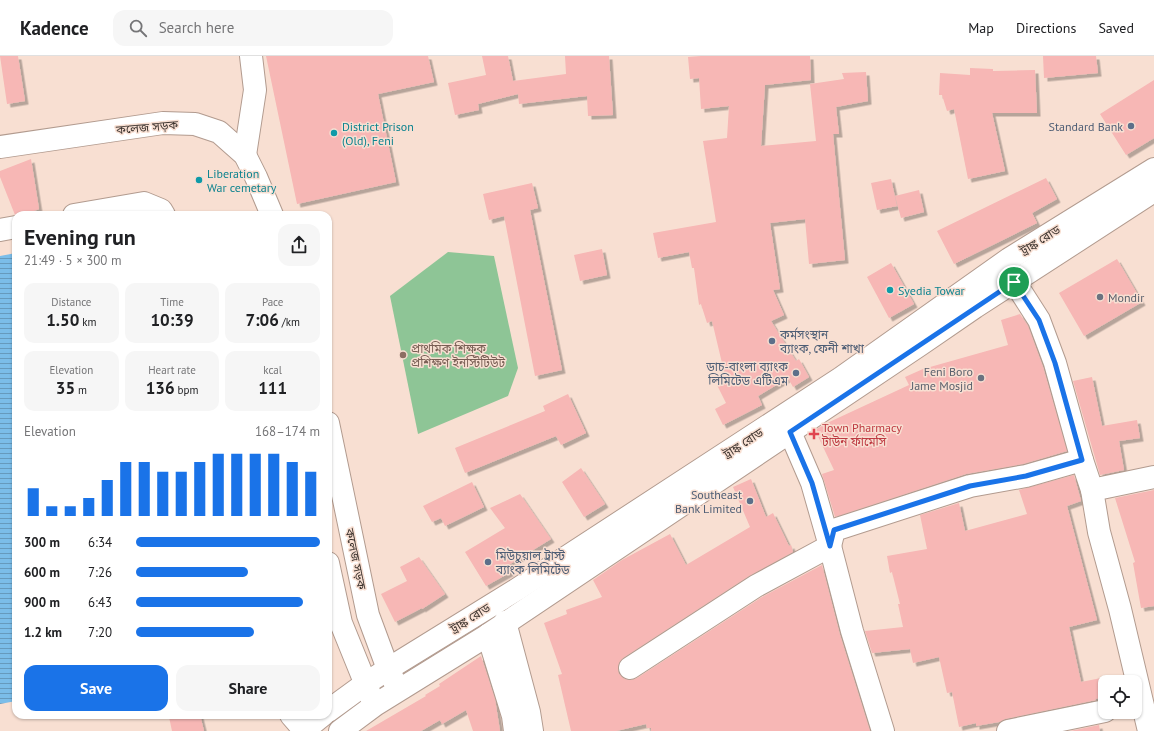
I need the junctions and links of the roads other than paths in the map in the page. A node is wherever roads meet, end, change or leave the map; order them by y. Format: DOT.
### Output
graph roads {
  1 [pos="251,56"];
  2 [pos="0,147"];
  3 [pos="245,155"];
  4 [pos="1154,169"];
  5 [pos="1154,191"];
  6 [pos="97,211"];
  7 [pos="162,211"];
  8 [pos="269,211"];
  9 [pos="12,228"];
  10 [pos="0,230"];
  11 [pos="1014,282"];
  12 [pos="790,432"];
  13 [pos="332,442"];
  14 [pos="1082,460"];
  15 [pos="1154,476"];
  16 [pos="1092,490"];
  17 [pos="830,546"];
  18 [pos="332,581"];
  19 [pos="496,628"];
  20 [pos="630,668"];
  21 [pos="388,669"];
  22 [pos="1133,675"];
  23 [pos="365,684"];
  24 [pos="399,690"];
  25 [pos="375,705"];
  26 [pos="332,709"];
  27 [pos="1142,712"];
  28 [pos="1098,713"];
  29 [pos="314,719"];
  30 [pos="299,725"];
  31 [pos="1034,728"];
  32 [pos="340,731"];
  33 [pos="515,731"];
  34 [pos="532,731"];
  35 [pos="883,731"];
  36 [pos="1008,731"];
  37 [pos="1149,731"];
  1 -- 3 [label="main road"];
  2 -- 3 [label="main road, কলেজ সড়ক"];
  3 -- 8 [label="main road, কলেজ সড়ক"];
  4 -- 21 [label="main road, ট্রাঙ্ক রোড"];
  5 -- 11 [label="main road, ট্রাঙ্ক রোড"];
  6 -- 7 [label="main road"];
  9 -- 10 [label="main road"];
  11 -- 12 [label="main road, ট্রাঙ্ক রোড"];
  11 -- 14 [label="main road"];
  12 -- 17 [label="main road"];
  12 -- 19 [label="main road, ট্রাঙ্ক রোড"];
  13 -- 21 [label="main road, কলেজ সড়ক"];
  14 -- 16 [label="main road"];
  14 -- 17 [label="main road"];
  15 -- 16 [label="main road"];
  16 -- 22 [label="main road"];
  17 -- 20 [label="main road"];
  17 -- 35 [label="main road"];
  18 -- 23 [label="main road"];
  19 -- 24 [label="main road, ট্রাঙ্ক রোড"];
  19 -- 33 [label="main road"];
  19 -- 34 [label="main road"];
  21 -- 23 [label="main road, ট্রাঙ্ক রোড"];
  21 -- 24 [label="main road, কলেজ সড়ক"];
  23 -- 25 [label="main road"];
  23 -- 26 [label="main road, ট্রাঙ্ক রোড"];
  24 -- 25 [label="main road, ট্রাঙ্ক রোড"];
  25 -- 32 [label="main road, ট্রাঙ্ক রোড"];
  27 -- 37 [label="main road"];
  28 -- 31 [label="main road"];
  29 -- 30 [label="main road"];
  31 -- 36 [label="main road"];
}
